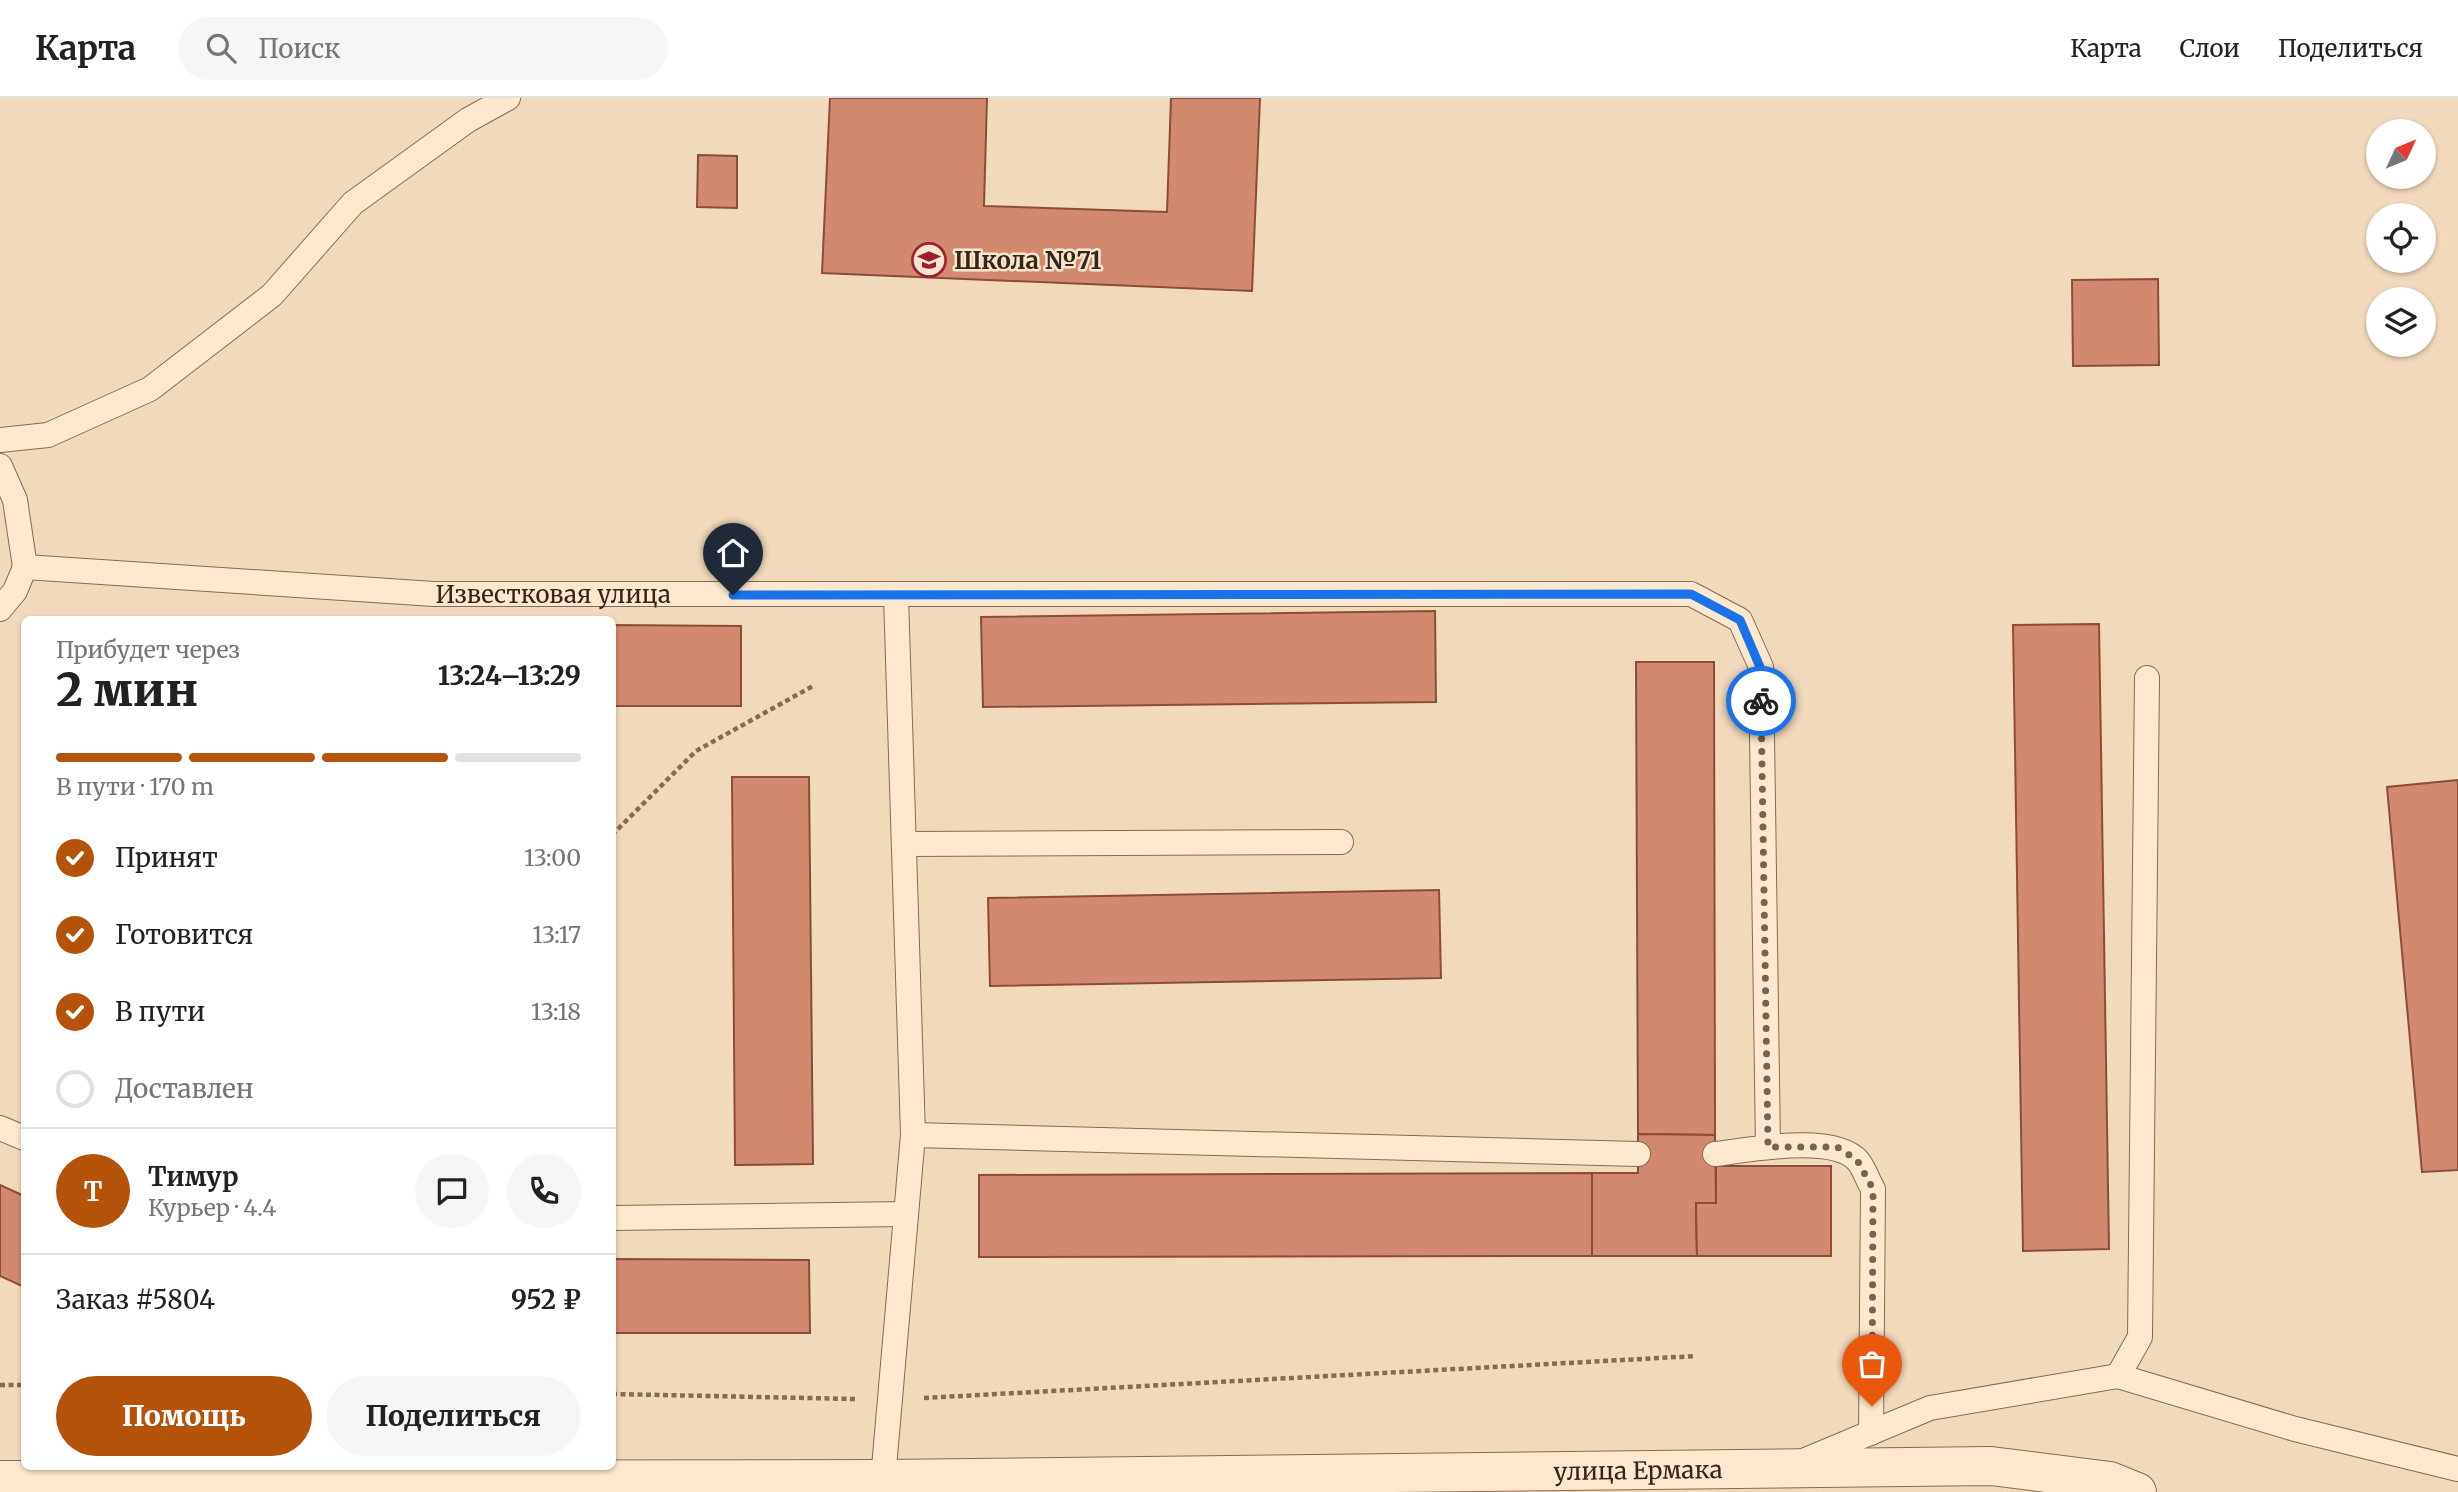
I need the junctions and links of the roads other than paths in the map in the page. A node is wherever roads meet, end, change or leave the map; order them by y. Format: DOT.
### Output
graph roads {
  1 [pos="508,98"];
  2 [pos="0,440"];
  3 [pos="0,466"];
  4 [pos="25,567"];
  5 [pos="896,596"];
  6 [pos="0,609"];
  7 [pos="2147,678"];
  8 [pos="1341,842"];
  9 [pos="904,844"];
  10 [pos="0,1128"];
  11 [pos="913,1135"];
  12 [pos="21,1137"];
  13 [pos="1768,1147"];
  14 [pos="1638,1154"];
  15 [pos="1716,1154"];
  16 [pos="905,1214"];
  17 [pos="616,1218"];
  18 [pos="2118,1376"];
  19 [pos="1871,1433"];
  20 [pos="1786,1469"];
  21 [pos="2458,1469"];
  22 [pos="0,1480"];
  23 [pos="880,1485"];
  24 [pos="71,1486"];
  25 [pos="2137,1492"];
  1 -- 2 [label="lane"];
  3 -- 4 [label="lane"];
  4 -- 5 [label="lane, Известковая улица"];
  4 -- 6 [label="lane"];
  5 -- 9 [label="lane"];
  5 -- 13 [label="lane, Известковая улица"];
  7 -- 18 [label="lane"];
  8 -- 9 [label="lane"];
  9 -- 11 [label="lane"];
  10 -- 12 [label="lane"];
  11 -- 14 [label="lane"];
  11 -- 16 [label="lane"];
  13 -- 15 [label="lane"];
  13 -- 19 [label="lane"];
  16 -- 17 [label="lane"];
  16 -- 23 [label="lane"];
  18 -- 19 [label="lane"];
  18 -- 21 [label="lane"];
  19 -- 20 [label="lane"];
  20 -- 23 [label="street, улица Ермака"];
  20 -- 25 [label="street, улица Ермака"];
  22 -- 24 [label="street, улица Ермака"];
  23 -- 24 [label="street, улица Ермака"];
}
